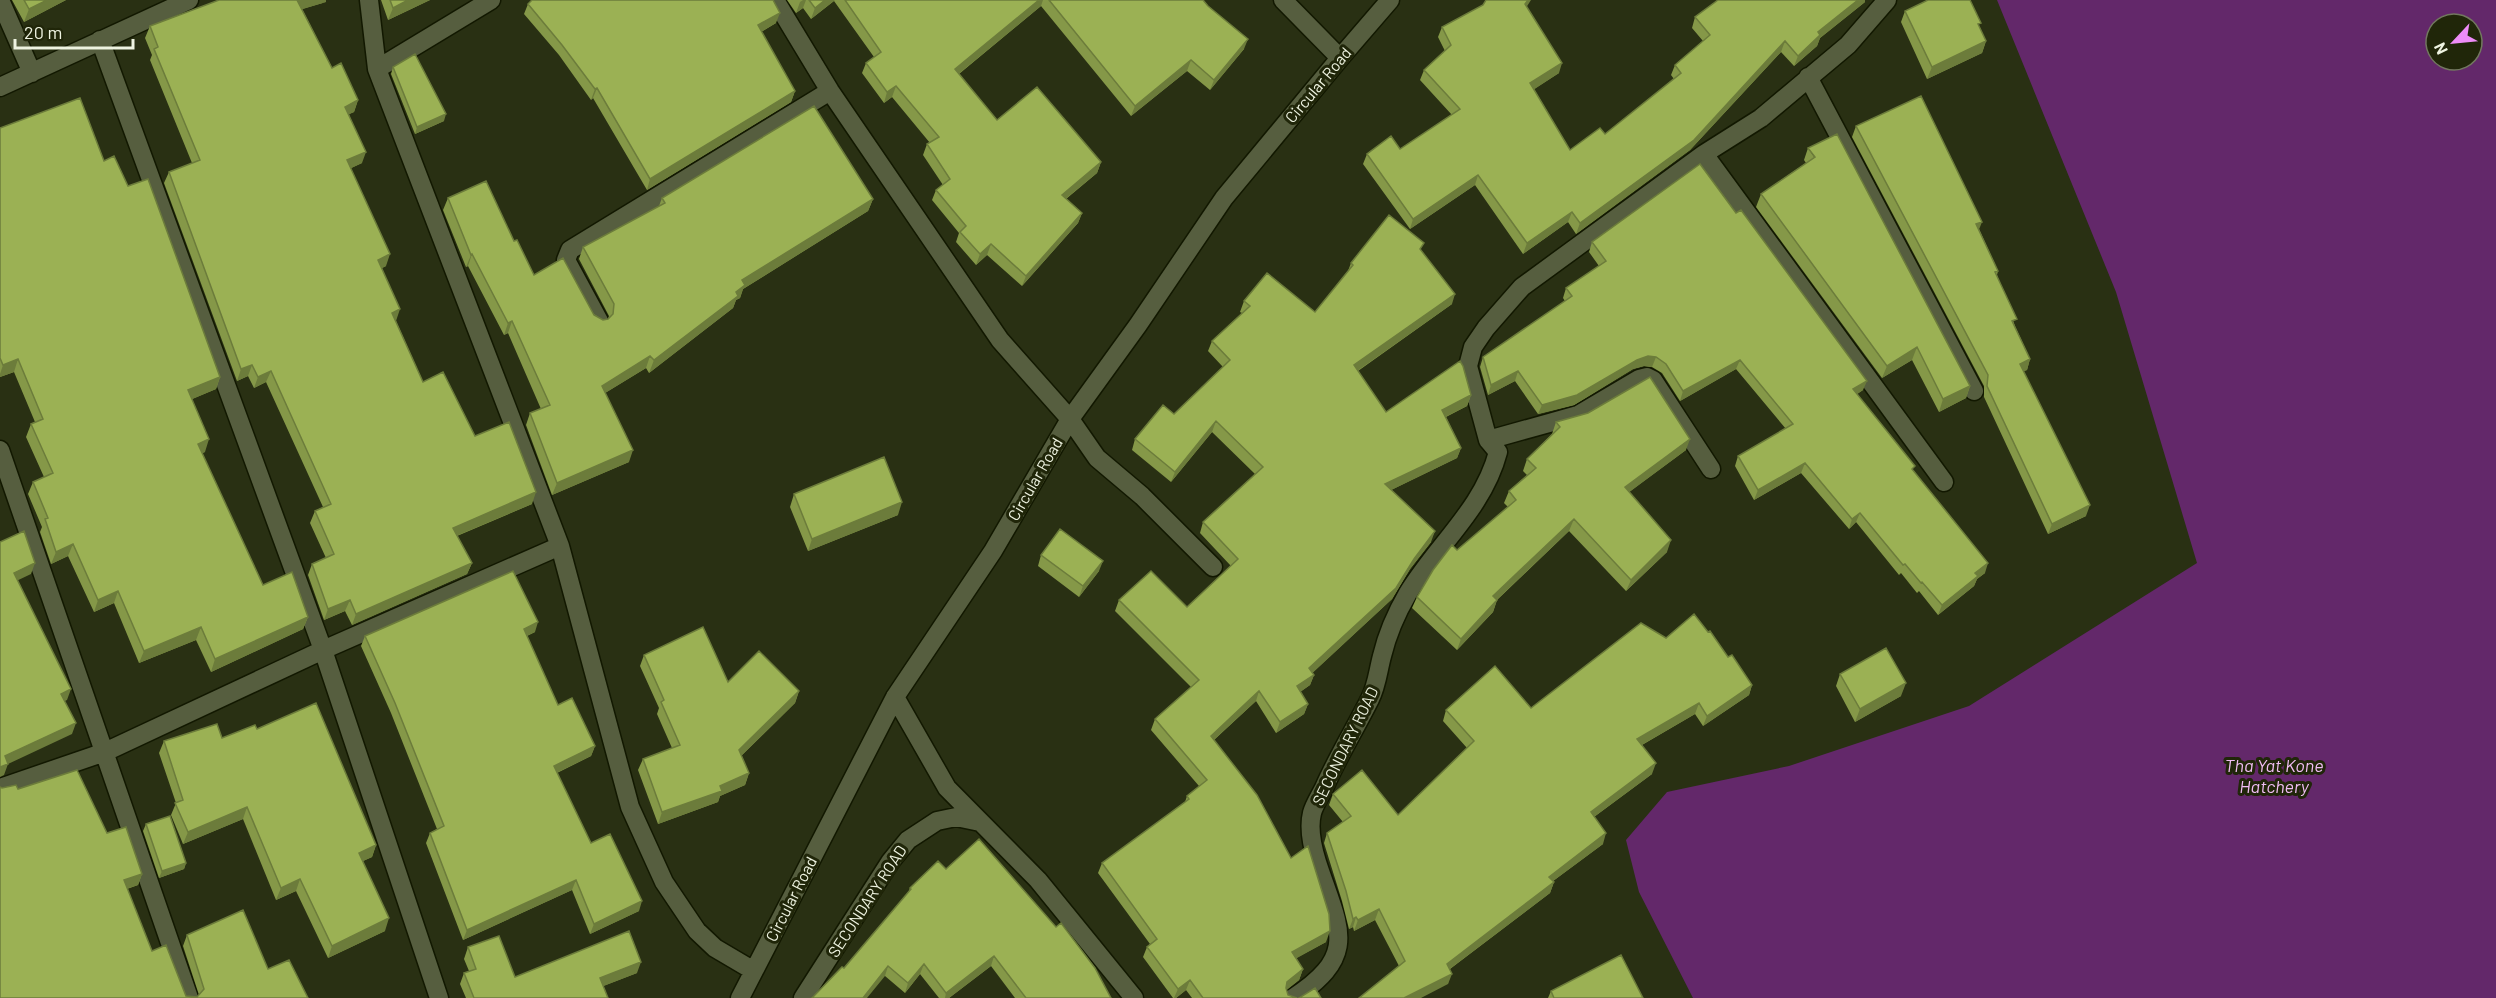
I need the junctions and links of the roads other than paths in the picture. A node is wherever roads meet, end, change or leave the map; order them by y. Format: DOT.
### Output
graph roads {
  1 [pos="0,0"];
  2 [pos="189,0"];
  3 [pos="369,0"];
  4 [pos="491,0"];
  5 [pos="775,0"];
  6 [pos="1283,0"];
  7 [pos="1390,0"];
  8 [pos="1887,0"];
  9 [pos="100,40"];
  10 [pos="1340,58"];
  11 [pos="377,69"];
  12 [pos="32,73"];
  13 [pos="1808,77"];
  14 [pos="0,87"];
  15 [pos="830,91"];
  16 [pos="1704,154"];
  17 [pos="599,321"];
  18 [pos="1974,391"];
  19 [pos="1070,419"];
  20 [pos="1488,440"];
  21 [pos="0,450"];
  22 [pos="1711,469"];
  23 [pos="1944,482"];
  24 [pos="560,546"];
  25 [pos="1213,567"];
  26 [pos="323,650"];
  27 [pos="895,697"];
  28 [pos="105,752"];
  29 [pos="0,788"];
  30 [pos="980,822"];
  31 [pos="754,971"];
  32 [pos="189,998"];
  33 [pos="439,998"];
  34 [pos="740,998"];
  35 [pos="803,998"];
  36 [pos="1134,998"];
  37 [pos="1293,998"];
  1 -- 12 [label="street"];
  2 -- 9 [label="street"];
  3 -- 11 [label="street"];
  4 -- 11 [label="street"];
  5 -- 15 [label="street"];
  6 -- 10 [label="street"];
  7 -- 10 [label="street, Circular Road"];
  8 -- 13 [label="street"];
  9 -- 12 [label="street"];
  9 -- 26 [label="street"];
  10 -- 19 [label="street, Circular Road"];
  11 -- 24 [label="street"];
  12 -- 14 [label="street"];
  13 -- 16 [label="street"];
  13 -- 18 [label="street"];
  15 -- 17 [label="street"];
  15 -- 19 [label="street"];
  16 -- 20 [label="street, SECONDARY ROAD"];
  16 -- 23 [label="street"];
  19 -- 25 [label="street"];
  19 -- 27 [label="street, Circular Road"];
  20 -- 22 [label="street"];
  20 -- 37 [label="street, SECONDARY ROAD"];
  21 -- 28 [label="street"];
  24 -- 26 [label="street"];
  24 -- 31 [label="street"];
  26 -- 28 [label="street"];
  26 -- 33 [label="street"];
  27 -- 30 [label="street"];
  27 -- 31 [label="street, Circular Road"];
  28 -- 29 [label="street"];
  28 -- 32 [label="street"];
  30 -- 35 [label="street, SECONDARY ROAD"];
  30 -- 36 [label="street"];
  31 -- 34 [label="street, Circular Road"];
}
